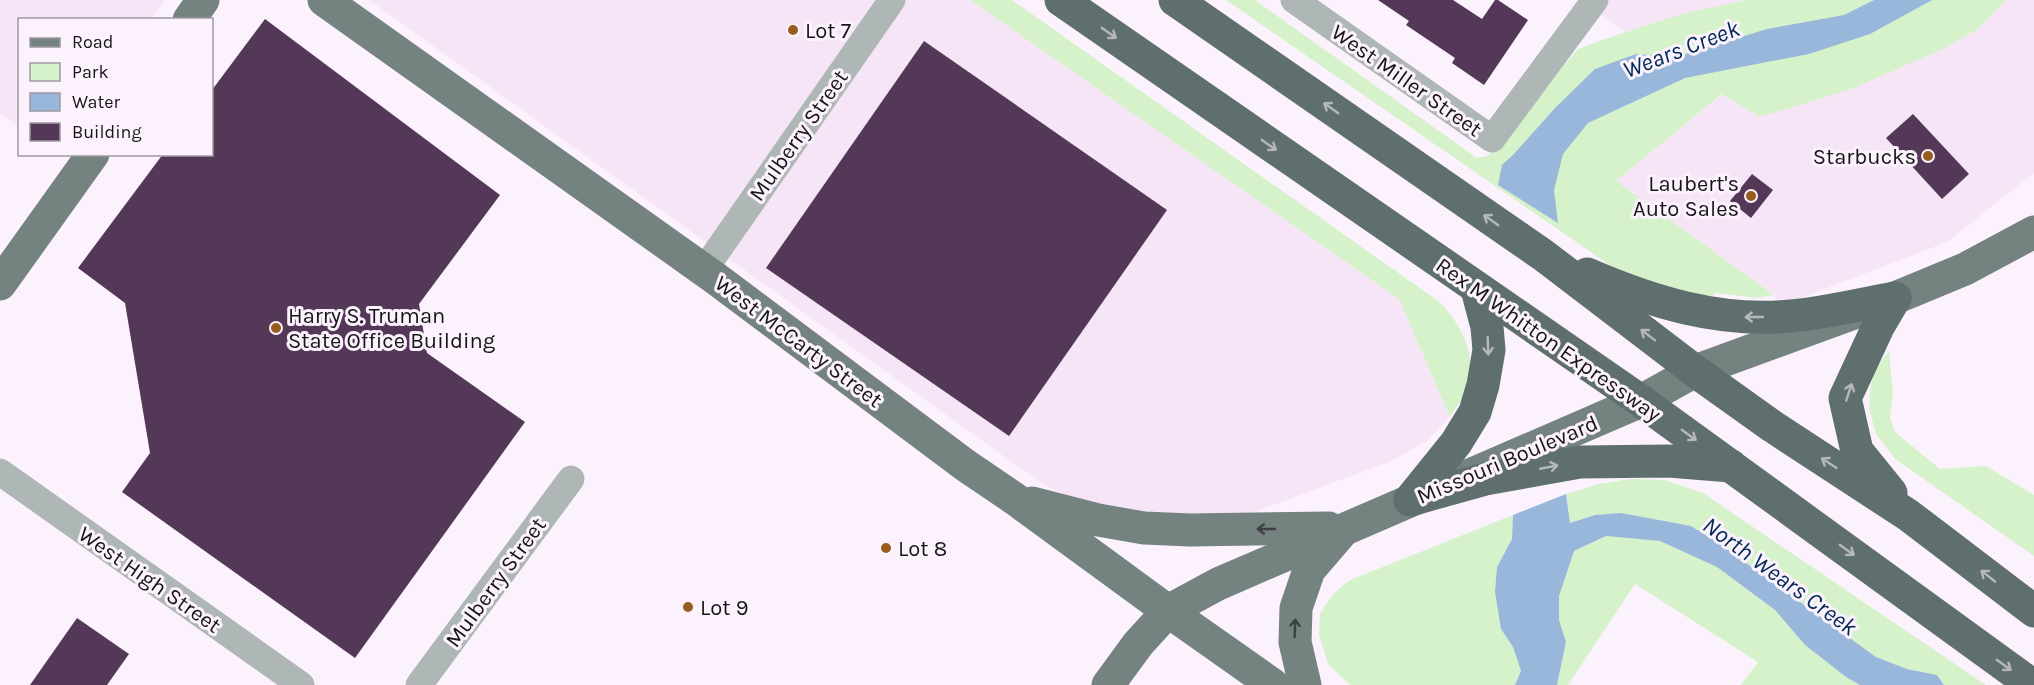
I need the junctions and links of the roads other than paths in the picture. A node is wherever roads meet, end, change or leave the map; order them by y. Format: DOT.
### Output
graph roads {
  1 [pos="203,0"];
  2 [pos="324,0"];
  3 [pos="892,0"];
  4 [pos="1061,0"];
  5 [pos="1175,0"];
  6 [pos="1294,0"];
  7 [pos="1595,0"];
  8 [pos="190,18"];
  9 [pos="92,156"];
  10 [pos="2034,232"];
  11 [pos="1543,255"];
  12 [pos="704,270"];
  13 [pos="0,284"];
  14 [pos="1477,289"];
  15 [pos="1895,298"];
  16 [pos="1695,371"];
  17 [pos="1641,401"];
  18 [pos="1732,466"];
  19 [pos="0,472"];
  20 [pos="571,479"];
  21 [pos="1015,499"];
  22 [pos="1410,500"];
  23 [pos="1908,515"];
  24 [pos="1345,528"];
  25 [pos="1168,611"];
  26 [pos="2034,611"];
  27 [pos="301,685"];
  28 [pos="419,685"];
  29 [pos="1108,685"];
  30 [pos="1273,685"];
  31 [pos="1305,685"];
  32 [pos="2032,685"];
  1 -- 8 [label="main road"];
  2 -- 12 [label="main road, West McCarty Street"];
  3 -- 12 [label="street, Mulberry Street"];
  4 -- 14 [label="highway, Rex M Whitton Expressway, one-way"];
  11 -- 5 [label="highway, one-way"];
  6 -- 7 [label="street, West Miller Street"];
  9 -- 13 [label="main road"];
  10 -- 15 [label="main road, Missouri Boulevard"];
  15 -- 11 [label="highway, one-way"];
  16 -- 11 [label="highway, one-way"];
  12 -- 21 [label="main road, West McCarty Street"];
  14 -- 17 [label="highway, Rex M Whitton Expressway"];
  14 -- 22 [label="highway, one-way"];
  15 -- 16 [label="main road, Missouri Boulevard"];
  23 -- 15 [label="highway, one-way"];
  16 -- 17 [label="main road, Missouri Boulevard"];
  23 -- 16 [label="highway, one-way"];
  17 -- 18 [label="highway, Rex M Whitton Expressway, one-way"];
  17 -- 22 [label="main road, Missouri Boulevard"];
  22 -- 18 [label="highway, one-way"];
  18 -- 32 [label="highway, Rex M Whitton Expressway, one-way"];
  19 -- 27 [label="street, West High Street"];
  20 -- 28 [label="street, Mulberry Street"];
  24 -- 21 [label="main road, one-way"];
  21 -- 25 [label="main road, West McCarty Street"];
  22 -- 24 [label="main road, Missouri Boulevard"];
  26 -- 23 [label="highway, one-way"];
  24 -- 25 [label="main road, Missouri Boulevard"];
  31 -- 24 [label="main road, one-way"];
  25 -- 29 [label="main road, Missouri Boulevard"];
  25 -- 30 [label="main road, West McCarty Street"];
}
